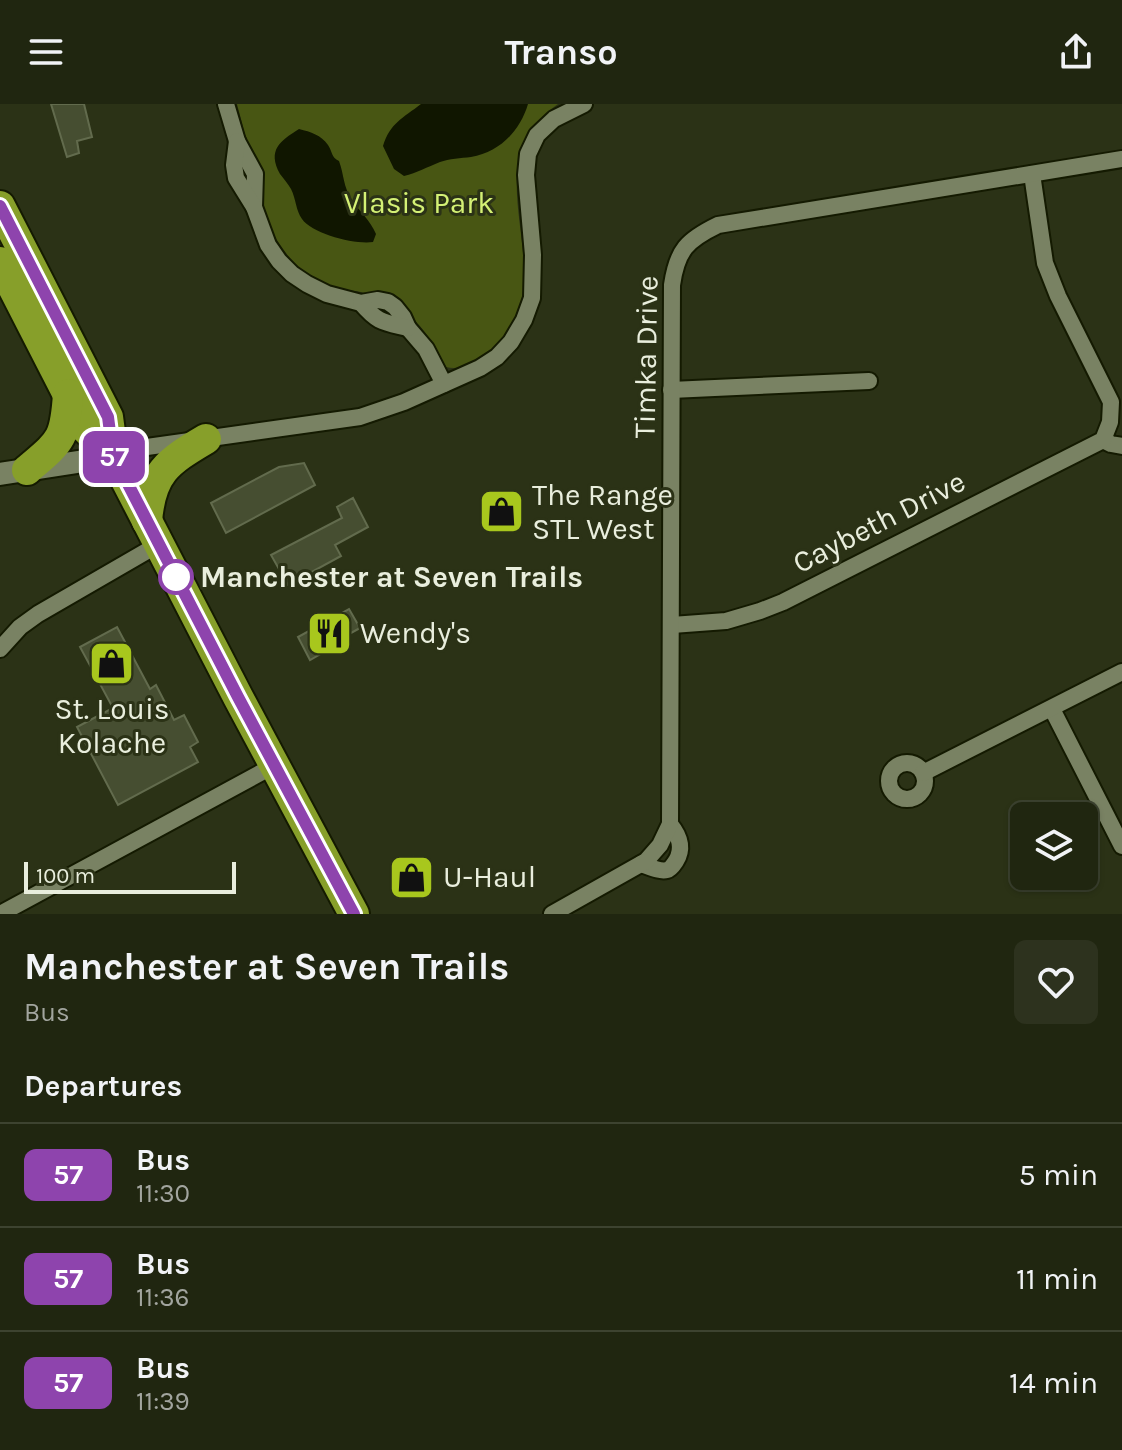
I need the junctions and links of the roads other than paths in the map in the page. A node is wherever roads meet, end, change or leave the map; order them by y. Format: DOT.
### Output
graph roads {
  1 [pos="226,104"];
  2 [pos="584,104"];
  3 [pos="1122,159"];
  4 [pos="1032,174"];
  5 [pos="0,206"];
  6 [pos="0,262"];
  7 [pos="869,381"];
  8 [pos="444,384"];
  9 [pos="671,390"];
  10 [pos="68,394"];
  11 [pos="1116,406"];
  12 [pos="206,439"];
  13 [pos="1103,440"];
  14 [pos="1122,446"];
  15 [pos="113,455"];
  16 [pos="13,472"];
  17 [pos="153,532"];
  18 [pos="672,625"];
  19 [pos="0,649"];
  20 [pos="1122,672"];
  21 [pos="1052,709"];
  22 [pos="275,765"];
  23 [pos="923,773"];
  24 [pos="670,824"];
  25 [pos="1122,846"];
  26 [pos="641,864"];
  27 [pos="0,914"];
  28 [pos="354,914"];
  29 [pos="552,914"];
  1 -- 8 [label="street"];
  2 -- 8 [label="street"];
  3 -- 4 [label="street, Timka Drive"];
  4 -- 9 [label="street, Timka Drive"];
  4 -- 11 [label="street"];
  5 -- 15 [label="highway"];
  6 -- 10 [label="highway"];
  7 -- 9 [label="street"];
  8 -- 12 [label="street"];
  9 -- 18 [label="street, Timka Drive"];
  10 -- 15 [label="highway"];
  10 -- 16 [label="highway"];
  11 -- 13 [label="street"];
  12 -- 15 [label="street"];
  12 -- 17 [label="highway"];
  13 -- 14 [label="street"];
  13 -- 18 [label="street, Caybeth Drive"];
  15 -- 16 [label="street"];
  15 -- 17 [label="highway"];
  17 -- 19 [label="street"];
  17 -- 22 [label="highway"];
  18 -- 24 [label="street, Timka Drive"];
  20 -- 21 [label="street"];
  21 -- 23 [label="street"];
  21 -- 25 [label="street"];
  22 -- 27 [label="street"];
  22 -- 28 [label="highway"];
  24 -- 26 [label="street, Timka Drive"];
  24 -- 26 [label="street, Timka Drive"];
  26 -- 29 [label="street, Timka Drive"];
}
